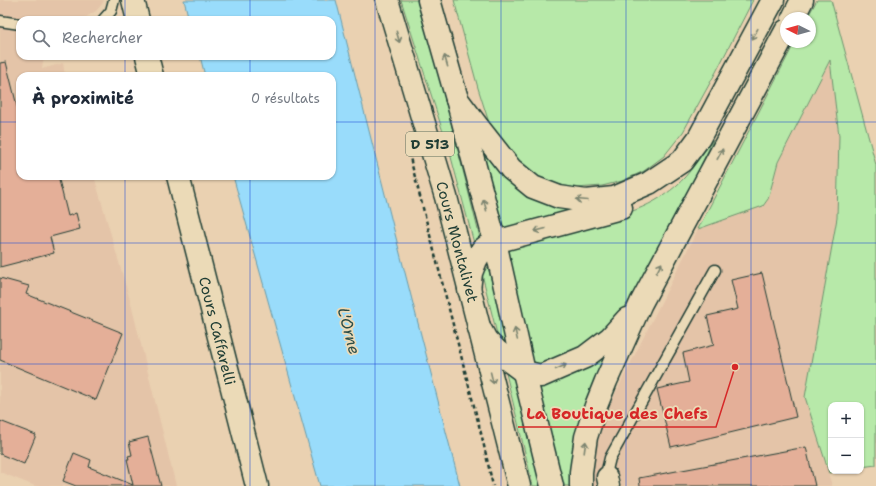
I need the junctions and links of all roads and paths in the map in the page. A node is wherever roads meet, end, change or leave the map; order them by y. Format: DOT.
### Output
graph roads {
  1 [pos="114,0"];
  2 [pos="133,0"];
  3 [pos="387,0"];
  4 [pos="429,0"];
  5 [pos="773,0"];
  6 [pos="802,0"];
  7 [pos="796,12"];
  8 [pos="106,16"];
  9 [pos="137,16"];
  10 [pos="0,21"];
  11 [pos="16,23"];
  12 [pos="780,42"];
  13 [pos="148,60"];
  14 [pos="151,72"];
  15 [pos="457,99"];
  16 [pos="406,142"];
  17 [pos="682,161"];
  18 [pos="179,180"];
  19 [pos="495,242"];
  20 [pos="715,270"];
  21 [pos="469,290"];
  22 [pos="641,303"];
  23 [pos="479,327"];
  24 [pos="524,372"];
  25 [pos="608,482"];
  26 [pos="257,486"];
  27 [pos="493,486"];
  28 [pos="519,486"];
  29 [pos="552,486"];
  30 [pos="581,486"];
  1 -- 8 [label="lane"];
  2 -- 9 [label="main road"];
  3 -- 21 [label="main road, Cours Montalivet / D 513, one-way"];
  15 -- 4 [label="main road, D 513, one-way"];
  5 -- 17 [label="main road, one-way"];
  6 -- 7 [label="main road"];
  10 -- 11 [label="lane"];
  22 -- 12 [label="main road, one-way"];
  13 -- 14 [label="main road"];
  17 -- 15 [label="main road, one-way"];
  19 -- 15 [label="main road, D 513, one-way"];
  16 -- 27 [label="path"];
  17 -- 19 [label="main road, one-way"];
  18 -- 26 [label="main road, Cours Caffarelli"];
  19 -- 21 [label="main road"];
  24 -- 19 [label="main road, D 513, one-way"];
  20 -- 25 [label="lane"];
  21 -- 23 [label="main road, Cours Montalivet / D 513"];
  24 -- 22 [label="main road, one-way"];
  30 -- 22 [label="main road, one-way"];
  23 -- 24 [label="main road"];
  23 -- 28 [label="main road, Cours Montalivet / D 513, one-way"];
  24 -- 29 [label="main road, D 513"];
}
